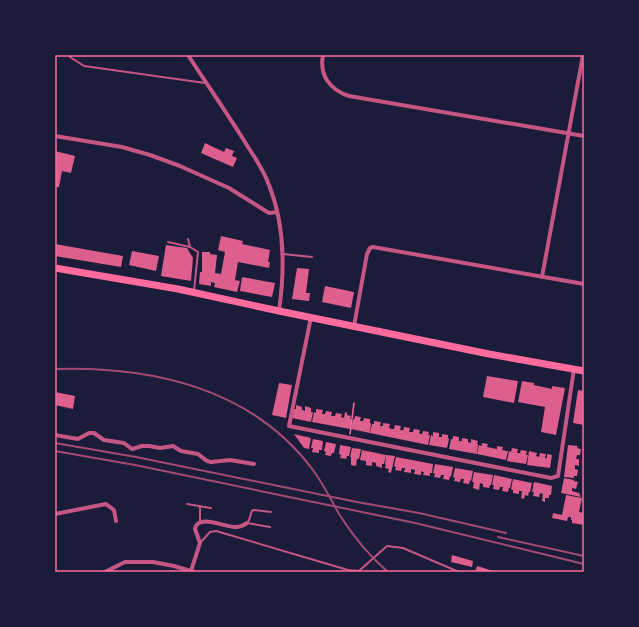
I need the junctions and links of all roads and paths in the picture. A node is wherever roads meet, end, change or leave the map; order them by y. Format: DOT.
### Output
graph roads {
  1 [pos="70,55"];
  2 [pos="188,55"];
  3 [pos="323,55"];
  4 [pos="582,55"];
  5 [pos="206,83"];
  6 [pos="568,134"];
  7 [pos="55,136"];
  8 [pos="584,136"];
  9 [pos="277,212"];
  10 [pos="188,239"];
  11 [pos="168,242"];
  12 [pos="190,247"];
  13 [pos="283,254"];
  14 [pos="312,257"];
  15 [pos="55,268"];
  16 [pos="542,278"];
  17 [pos="584,284"];
  18 [pos="193,292"];
  19 [pos="279,311"];
  20 [pos="311,317"];
  21 [pos="354,326"];
  22 [pos="574,369"];
  23 [pos="584,371"];
  24 [pos="354,403"];
  25 [pos="55,435"];
  26 [pos="349,438"];
  27 [pos="254,464"];
  28 [pos="187,504"];
  29 [pos="200,507"];
  30 [pos="211,508"];
  31 [pos="271,512"];
  32 [pos="55,514"];
  33 [pos="116,521"];
  34 [pos="200,522"];
  35 [pos="247,523"];
  36 [pos="270,527"];
  37 [pos="200,543"];
  38 [pos="112,570"];
  39 [pos="105,572"];
  40 [pos="192,572"];
  41 [pos="359,572"];
  42 [pos="459,572"];
  1 -- 5 [label="lane"];
  2 -- 5 [label="street"];
  3 -- 6 [label="street"];
  4 -- 6 [label="street"];
  5 -- 9 [label="street"];
  6 -- 8 [label="street"];
  6 -- 16 [label="street"];
  7 -- 9 [label="street"];
  9 -- 13 [label="street"];
  10 -- 12 [label="lane"];
  11 -- 12 [label="lane"];
  12 -- 18 [label="lane"];
  13 -- 14 [label="lane"];
  13 -- 19 [label="street"];
  15 -- 18 [label="highway"];
  16 -- 17 [label="street"];
  16 -- 21 [label="street"];
  18 -- 19 [label="highway"];
  19 -- 20 [label="highway"];
  20 -- 21 [label="highway"];
  20 -- 26 [label="street"];
  21 -- 22 [label="highway"];
  22 -- 23 [label="highway"];
  22 -- 26 [label="street"];
  24 -- 26 [label="path"];
  25 -- 27 [label="street"];
  28 -- 29 [label="lane"];
  29 -- 30 [label="lane"];
  29 -- 34 [label="lane"];
  31 -- 35 [label="lane"];
  32 -- 33 [label="street"];
  34 -- 35 [label="street"];
  34 -- 37 [label="street"];
  35 -- 36 [label="lane"];
  37 -- 40 [label="street"];
  37 -- 41 [label="lane"];
  38 -- 39 [label="street"];
  38 -- 40 [label="street"];
  41 -- 42 [label="lane"];
}
